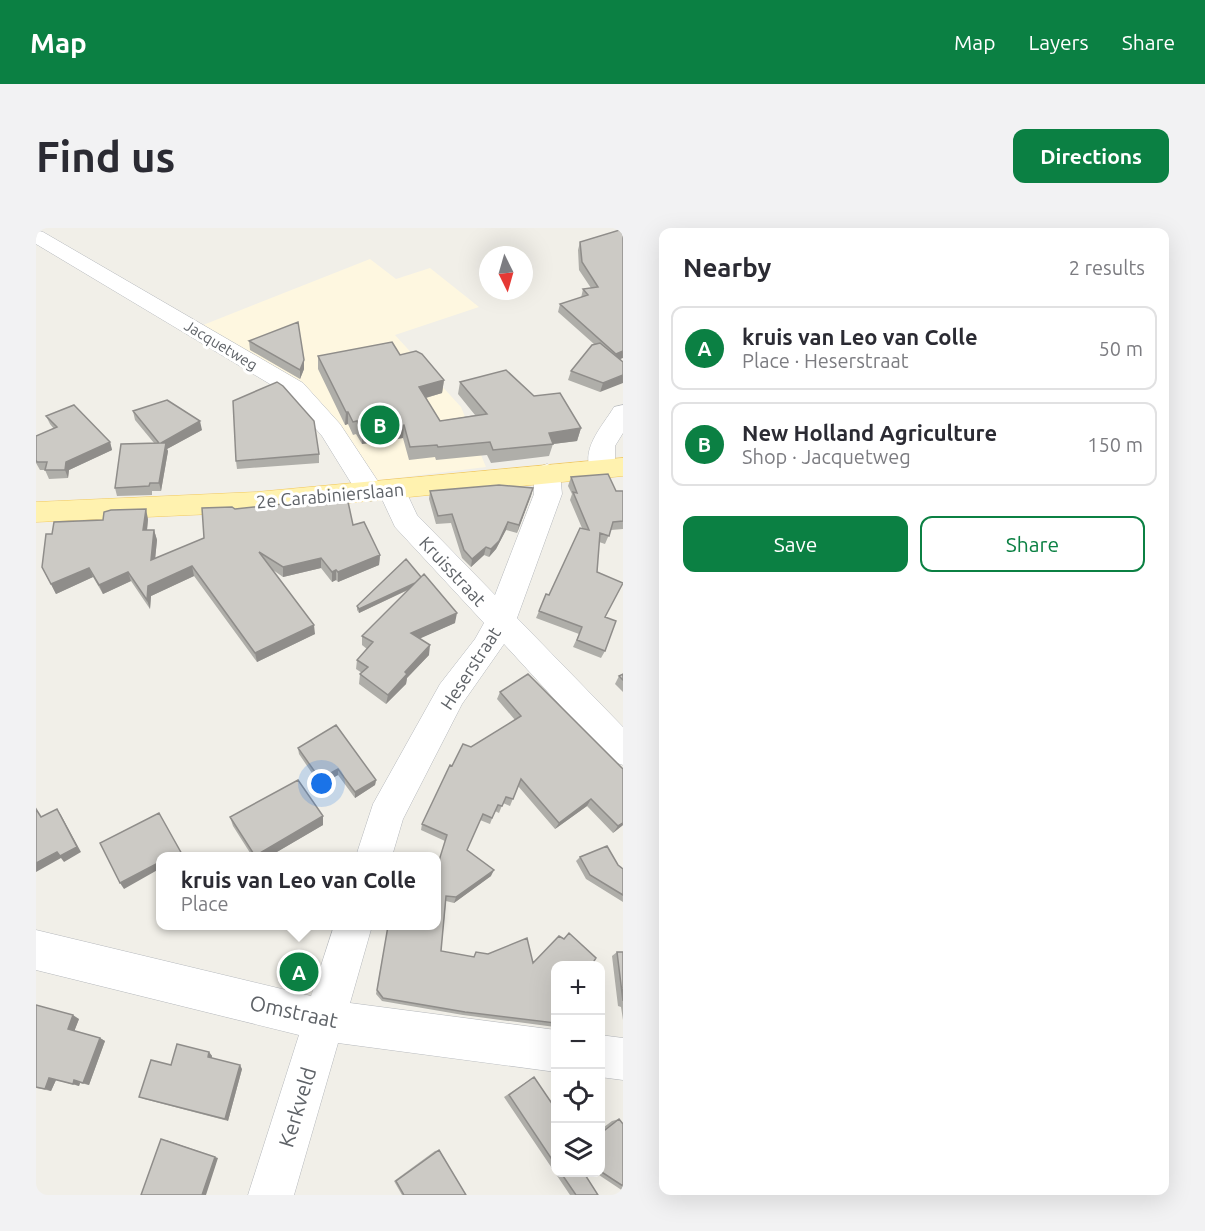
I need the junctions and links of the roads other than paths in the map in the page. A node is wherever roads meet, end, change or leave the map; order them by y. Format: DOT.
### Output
graph roads {
  1 [pos="36,236"];
  2 [pos="623,413"];
  3 [pos="613,468"];
  4 [pos="546,473"];
  5 [pos="381,491"];
  6 [pos="36,512"];
  7 [pos="500,622"];
  8 [pos="623,750"];
  9 [pos="375,852"];
  10 [pos="352,930"];
  11 [pos="36,950"];
  12 [pos="324,1020"];
  13 [pos="551,1050"];
  14 [pos="605,1057"];
  15 [pos="623,1059"];
  16 [pos="271,1195"];
  1 -- 5 [label="street, Jacquetweg"];
  2 -- 3 [label="street"];
  3 -- 4 [label="main road, 2e Carabinierslaan"];
  4 -- 5 [label="main road, 2e Carabinierslaan"];
  4 -- 7 [label="street, Heserstraat"];
  5 -- 6 [label="main road, 2e Carabinierslaan"];
  5 -- 7 [label="street, Kruisstraat"];
  7 -- 8 [label="street, Kruisstraat"];
  7 -- 9 [label="street, Heserstraat"];
  10 -- 12 [label="street"];
  11 -- 12 [label="street, Omstraat"];
  12 -- 13 [label="street, Omstraat"];
  12 -- 16 [label="street, Kerkveld"];
  14 -- 15 [label="street"];
}
